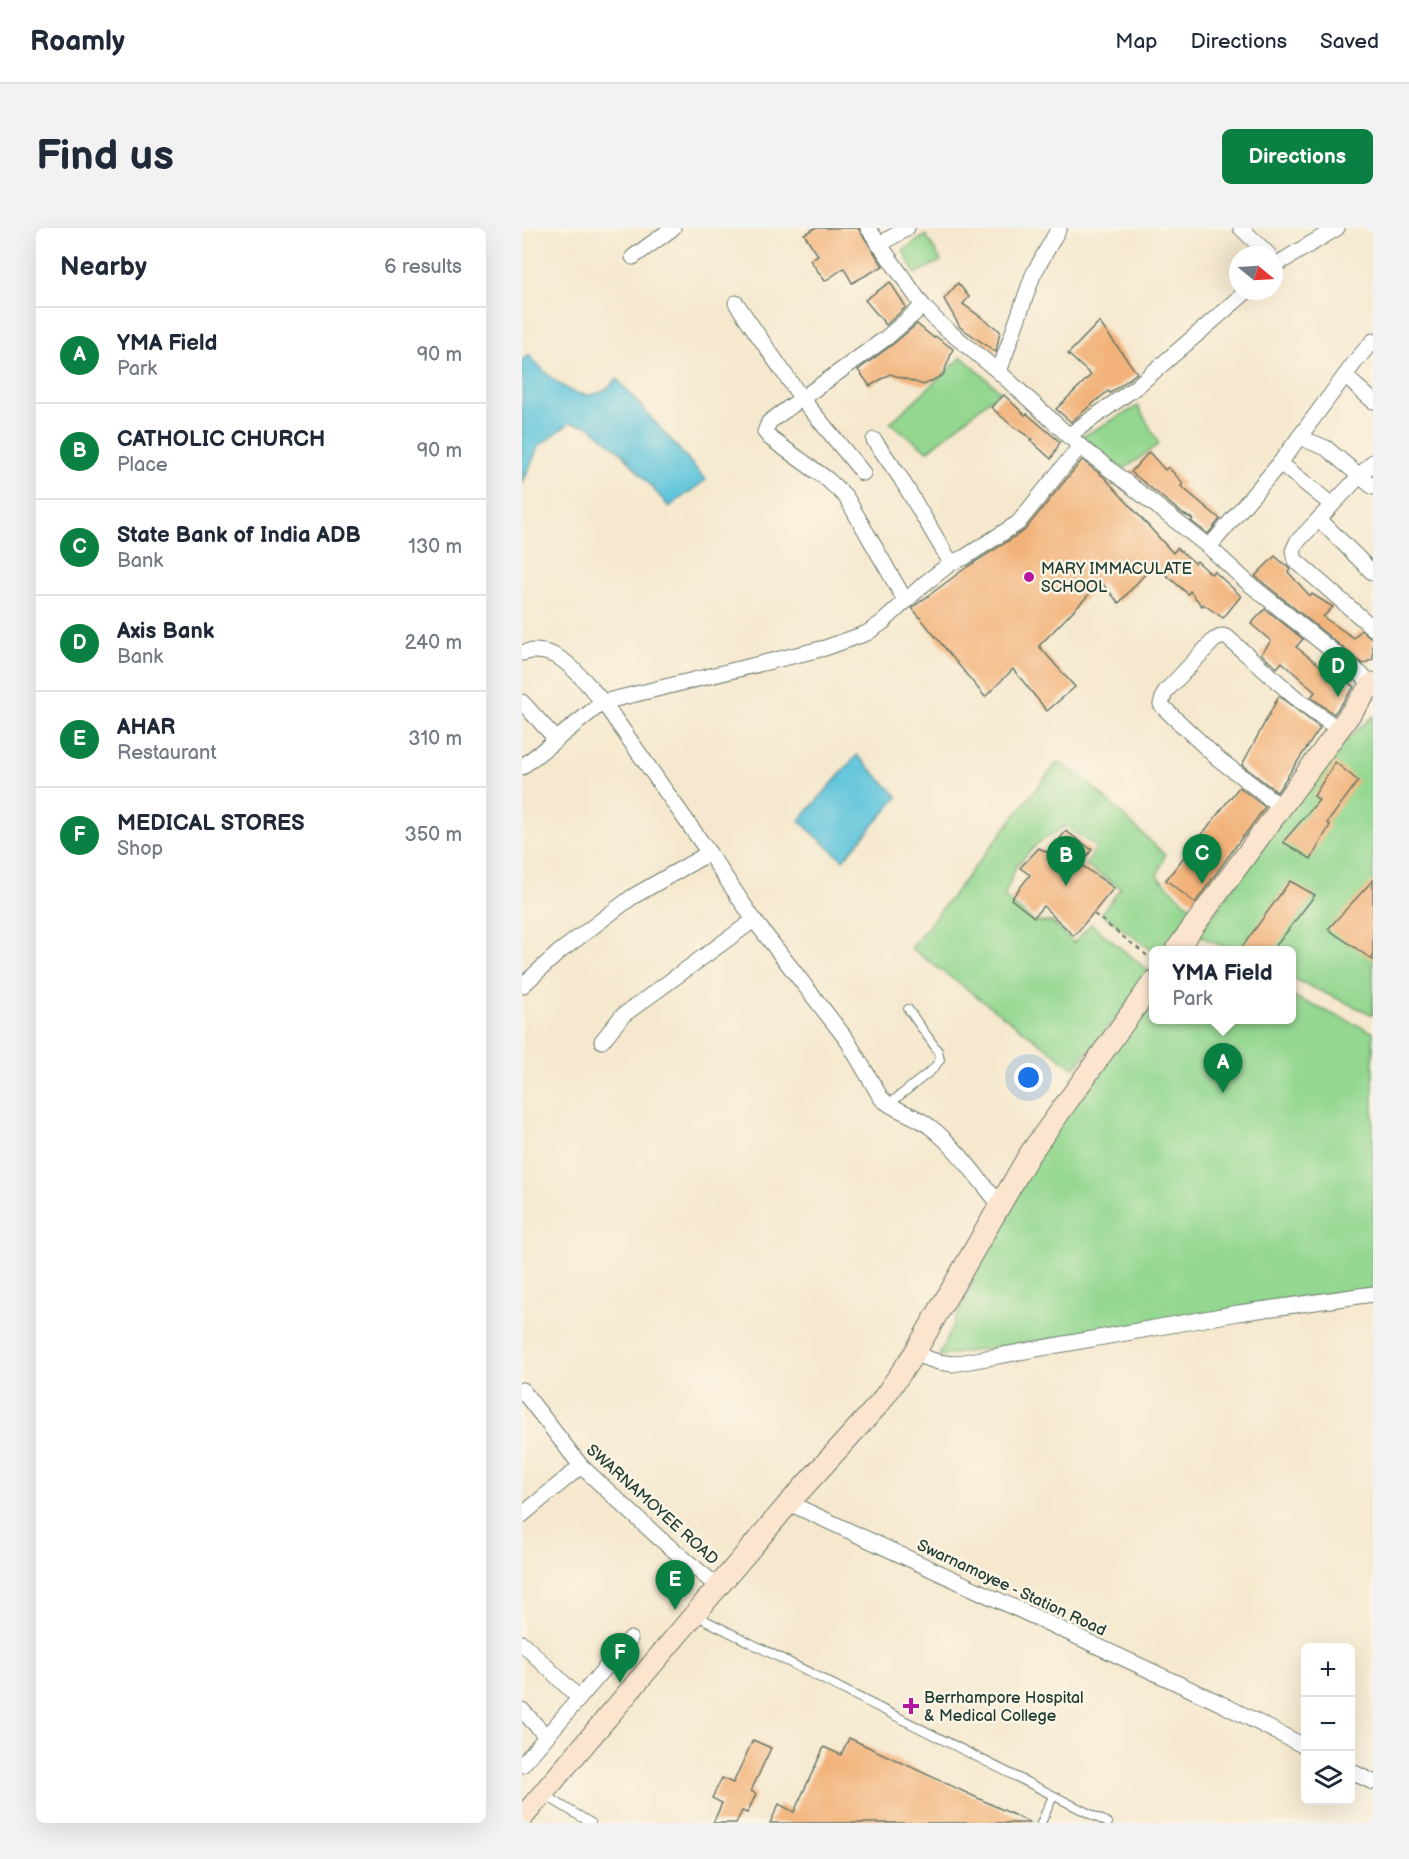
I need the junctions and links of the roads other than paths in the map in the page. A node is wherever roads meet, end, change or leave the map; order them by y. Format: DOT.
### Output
graph roads {
  1 [pos="673,228"];
  2 [pos="868,228"];
  3 [pos="907,228"];
  4 [pos="1059,228"];
  5 [pos="1241,228"];
  6 [pos="1337,228"];
  7 [pos="879,245"];
  8 [pos="1259,246"];
  9 [pos="1283,256"];
  10 [pos="633,257"];
  11 [pos="1237,300"];
  12 [pos="736,303"];
  13 [pos="923,306"];
  14 [pos="1373,341"];
  15 [pos="999,372"];
  16 [pos="1345,376"];
  17 [pos="802,399"];
  18 [pos="1373,401"];
  19 [pos="1299,437"];
  20 [pos="874,440"];
  21 [pos="1074,441"];
  22 [pos="1373,462"];
  23 [pos="1280,463"];
  24 [pos="863,472"];
  25 [pos="1360,475"];
  26 [pos="1373,487"];
  27 [pos="1332,505"];
  28 [pos="1319,519"];
  29 [pos="1209,547"];
  30 [pos="951,563"];
  31 [pos="1373,573"];
  32 [pos="905,600"];
  33 [pos="1373,628"];
  34 [pos="522,653"];
  35 [pos="1373,683"];
  36 [pos="522,702"];
  37 [pos="603,702"];
  38 [pos="1338,729"];
  39 [pos="556,739"];
  40 [pos="522,767"];
  41 [pos="1281,807"];
  42 [pos="709,853"];
  43 [pos="754,920"];
  44 [pos="1180,946"];
  45 [pos="522,986"];
  46 [pos="1149,988"];
  47 [pos="908,1009"];
  48 [pos="602,1041"];
  49 [pos="888,1105"];
  50 [pos="1001,1206"];
  51 [pos="1373,1294"];
  52 [pos="914,1354"];
  53 [pos="522,1390"];
  54 [pos="581,1466"];
  55 [pos="789,1503"];
  56 [pos="522,1515"];
  57 [pos="717,1586"];
  58 [pos="694,1615"];
  59 [pos="630,1639"];
  60 [pos="522,1643"];
  61 [pos="579,1698"];
  62 [pos="522,1710"];
  63 [pos="546,1736"];
  64 [pos="1301,1746"];
  65 [pos="522,1765"];
  66 [pos="1355,1773"];
  67 [pos="1373,1782"];
  68 [pos="542,1793"];
  69 [pos="1053,1796"];
  70 [pos="522,1818"];
  71 [pos="591,1823"];
  72 [pos="1041,1823"];
  73 [pos="1108,1823"];
  1 -- 10 [label="street"];
  2 -- 7 [label="street"];
  3 -- 7 [label="street"];
  4 -- 15 [label="street"];
  5 -- 8 [label="street"];
  6 -- 9 [label="street"];
  7 -- 13 [label="street"];
  11 -- 21 [label="street"];
  12 -- 17 [label="street"];
  13 -- 15 [label="street"];
  13 -- 17 [label="street"];
  14 -- 16 [label="street"];
  15 -- 21 [label="street"];
  16 -- 18 [label="street"];
  16 -- 19 [label="street"];
  17 -- 24 [label="street"];
  17 -- 32 [label="street"];
  19 -- 23 [label="street"];
  19 -- 25 [label="street"];
  20 -- 30 [label="street"];
  21 -- 29 [label="street"];
  21 -- 30 [label="street"];
  22 -- 25 [label="street"];
  23 -- 27 [label="street"];
  23 -- 29 [label="street"];
  25 -- 26 [label="street"];
  25 -- 27 [label="street"];
  27 -- 28 [label="street"];
  28 -- 31 [label="street"];
  28 -- 33 [label="street"];
  29 -- 35 [label="street"];
  30 -- 32 [label="street"];
  32 -- 37 [label="street"];
  34 -- 37 [label="street"];
  35 -- 38 [label="street"];
  36 -- 39 [label="street"];
  37 -- 39 [label="street"];
  37 -- 42 [label="street"];
  38 -- 41 [label="street"];
  38 -- 41 [label="street"];
  39 -- 40 [label="street"];
  41 -- 44 [label="street"];
  42 -- 43 [label="street"];
  42 -- 45 [label="street"];
  43 -- 48 [label="street"];
  43 -- 49 [label="street"];
  46 -- 50 [label="street"];
  47 -- 49 [label="lane"];
  49 -- 50 [label="street"];
  50 -- 52 [label="street"];
  51 -- 52 [label="street"];
  52 -- 55 [label="street"];
  53 -- 54 [label="street, SWARNAMOYEE ROAD"];
  54 -- 56 [label="street"];
  54 -- 57 [label="street, SWARNAMOYEE ROAD"];
  55 -- 57 [label="street"];
  55 -- 64 [label="street, Swarnamoyee - Station Road"];
  57 -- 58 [label="street"];
  58 -- 68 [label="street"];
  58 -- 69 [label="lane"];
  59 -- 61 [label="street"];
  60 -- 61 [label="street"];
  61 -- 63 [label="street"];
  62 -- 63 [label="street"];
  63 -- 65 [label="street"];
  66 -- 67 [label="street"];
  68 -- 70 [label="street"];
  68 -- 71 [label="lane"];
  69 -- 72 [label="lane"];
  69 -- 73 [label="lane"];
}
